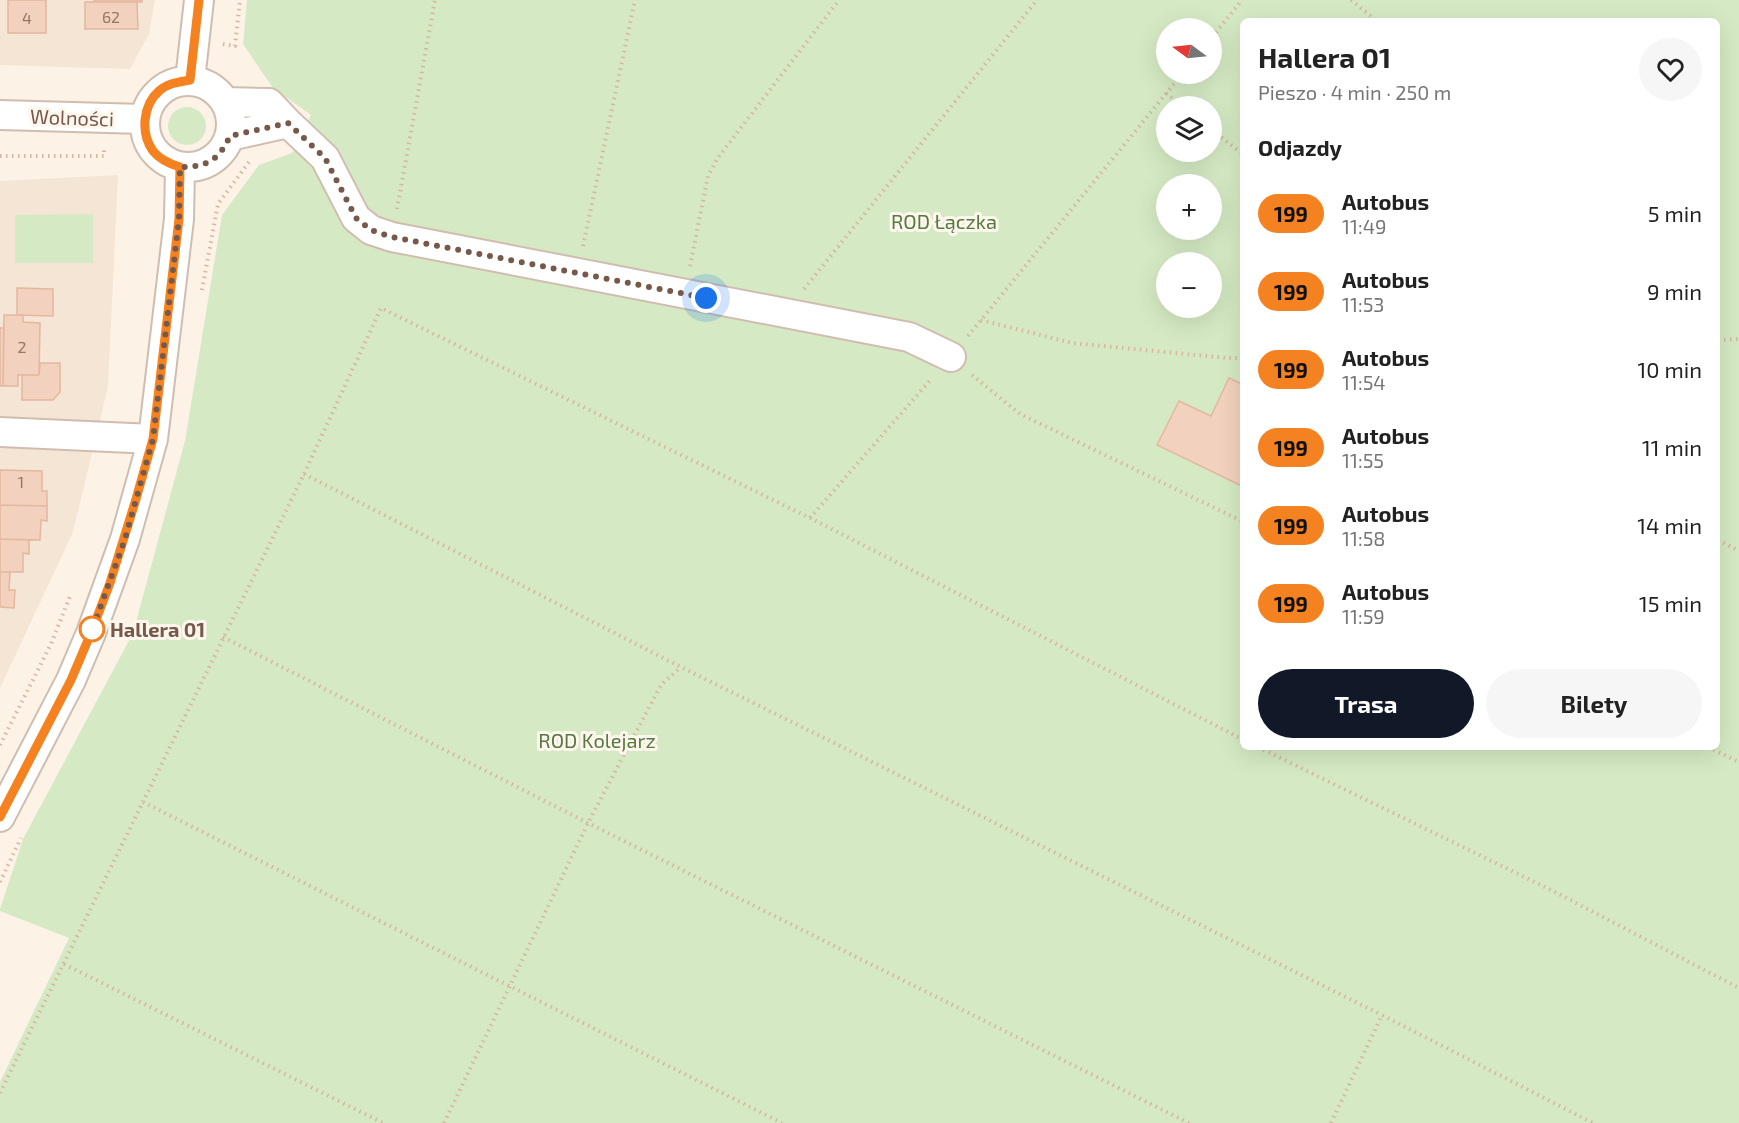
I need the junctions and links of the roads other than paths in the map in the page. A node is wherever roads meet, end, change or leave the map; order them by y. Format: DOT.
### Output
graph roads {
  1 [pos="199,0"];
  2 [pos="190,80"];
  3 [pos="225,102"];
  4 [pos="0,115"];
  5 [pos="144,119"];
  6 [pos="288,123"];
  7 [pos="230,136"];
  8 [pos="180,167"];
  9 [pos="951,357"];
  10 [pos="0,432"];
  11 [pos="153,439"];
  12 [pos="0,817"];
  1 -- 2 [label="street"];
  2 -- 3 [label="street"];
  2 -- 5 [label="street"];
  3 -- 6 [label="street"];
  3 -- 7 [label="street"];
  4 -- 5 [label="street, Wolności"];
  5 -- 8 [label="street"];
  6 -- 7 [label="street"];
  6 -- 9 [label="street"];
  7 -- 8 [label="street"];
  8 -- 11 [label="street"];
  10 -- 11 [label="street"];
  11 -- 12 [label="street"];
}
